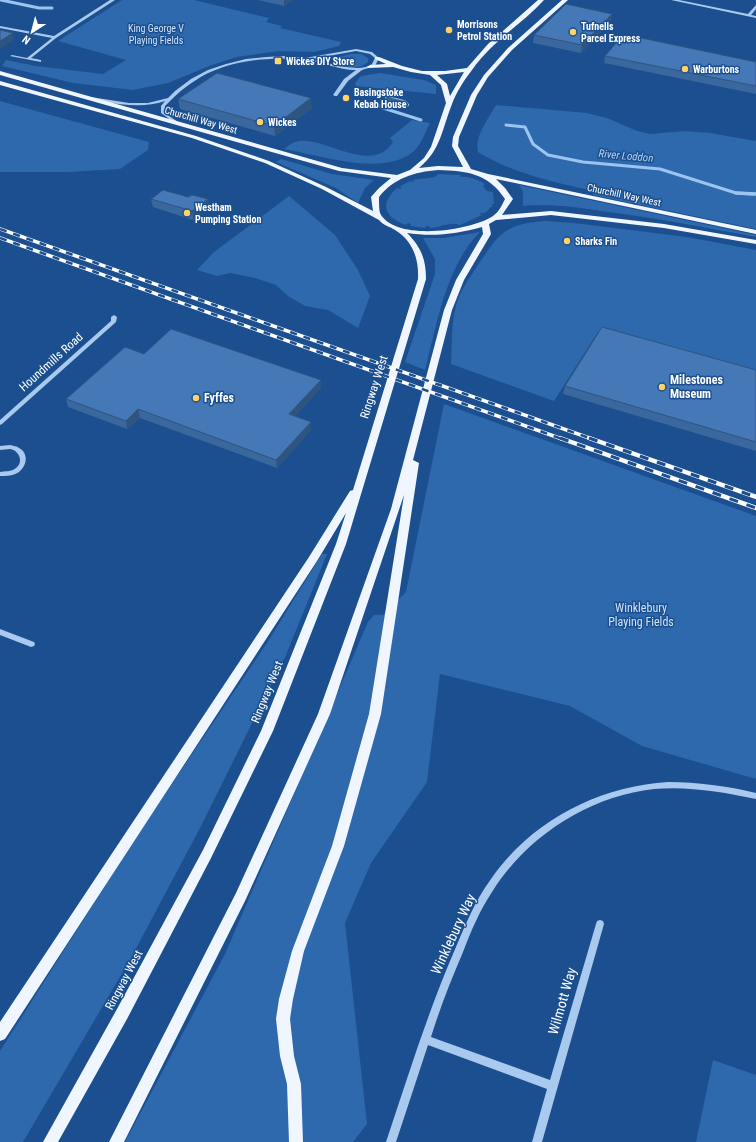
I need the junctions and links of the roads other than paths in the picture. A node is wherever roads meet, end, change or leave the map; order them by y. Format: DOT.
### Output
graph roads {
  1 [pos="105,0"];
  2 [pos="541,0"];
  3 [pos="565,0"];
  4 [pos="674,0"];
  5 [pos="112,1"];
  6 [pos="756,6"];
  7 [pos="748,15"];
  8 [pos="756,17"];
  9 [pos="0,27"];
  10 [pos="55,37"];
  11 [pos="336,55"];
  12 [pos="12,56"];
  13 [pos="376,58"];
  14 [pos="28,59"];
  15 [pos="305,59"];
  16 [pos="39,61"];
  17 [pos="336,65"];
  18 [pos="393,66"];
  19 [pos="370,67"];
  20 [pos="344,68"];
  21 [pos="360,69"];
  22 [pos="469,69"];
  23 [pos="0,73"];
  24 [pos="433,75"];
  25 [pos="346,80"];
  26 [pos="0,83"];
  27 [pos="334,95"];
  28 [pos="87,97"];
  29 [pos="169,98"];
  30 [pos="449,103"];
  31 [pos="176,123"];
  32 [pos="413,170"];
  33 [pos="468,170"];
  34 [pos="488,176"];
  35 [pos="399,177"];
  36 [pos="380,218"];
  37 [pos="496,218"];
  38 [pos="486,223"];
  39 [pos="398,229"];
  40 [pos="756,232"];
  41 [pos="756,242"];
  42 [pos="114,317"];
  43 [pos="419,421"];
  44 [pos="0,423"];
  45 [pos="0,448"];
  46 [pos="0,474"];
  47 [pos="361,478"];
  48 [pos="0,632"];
  49 [pos="31,644"];
  50 [pos="756,796"];
  51 [pos="600,924"];
  52 [pos="0,1034"];
  53 [pos="426,1040"];
  54 [pos="552,1086"];
  55 [pos="50,1142"];
  56 [pos="116,1142"];
  57 [pos="296,1142"];
  58 [pos="391,1142"];
  59 [pos="537,1142"];
  1 -- 5 [label="street"];
  2 -- 22 [label="main road"];
  3 -- 33 [label="main road"];
  4 -- 7 [label="street"];
  5 -- 10 [label="street"];
  6 -- 7 [label="street"];
  7 -- 8 [label="street"];
  9 -- 10 [label="street"];
  10 -- 14 [label="street"];
  11 -- 13 [label="street"];
  11 -- 15 [label="street"];
  11 -- 17 [label="street"];
  12 -- 14 [label="street"];
  13 -- 18 [label="main road"];
  13 -- 19 [label="street"];
  14 -- 16 [label="street"];
  15 -- 17 [label="street"];
  15 -- 29 [label="street"];
  17 -- 20 [label="street"];
  18 -- 19 [label="main road"];
  18 -- 24 [label="main road"];
  19 -- 21 [label="street"];
  20 -- 21 [label="street"];
  20 -- 25 [label="street"];
  21 -- 25 [label="street"];
  22 -- 24 [label="main road"];
  22 -- 30 [label="main road"];
  23 -- 28 [label="main road, Churchill Way West"];
  24 -- 30 [label="main road"];
  25 -- 27 [label="street"];
  26 -- 36 [label="main road, Churchill Way West"];
  28 -- 29 [label="street"];
  28 -- 31 [label="main road, Churchill Way West"];
  29 -- 31 [label="street"];
  30 -- 32 [label="main road"];
  31 -- 35 [label="main road, Churchill Way West"];
  32 -- 33 [label="main road, Churchill Way West"];
  32 -- 35 [label="main road"];
  33 -- 34 [label="main road, Churchill Way West"];
  34 -- 37 [label="main road"];
  34 -- 40 [label="main road, Churchill Way West"];
  35 -- 36 [label="main road"];
  36 -- 39 [label="main road, Churchill Way West"];
  37 -- 38 [label="main road"];
  37 -- 41 [label="main road, Churchill Way West"];
  38 -- 39 [label="main road"];
  38 -- 43 [label="main road"];
  39 -- 47 [label="main road, Ringway West"];
  42 -- 44 [label="street, Houndmills Road"];
  43 -- 56 [label="main road"];
  43 -- 57 [label="main road"];
  45 -- 46 [label="street"];
  47 -- 52 [label="main road"];
  47 -- 55 [label="main road, Ringway West"];
  48 -- 49 [label="street"];
  50 -- 53 [label="street, Winklebury Way"];
  51 -- 54 [label="street, Wilmott Way"];
  53 -- 54 [label="street"];
  53 -- 58 [label="street, Winklebury Way"];
  54 -- 59 [label="street, Wilmott Way"];
}
